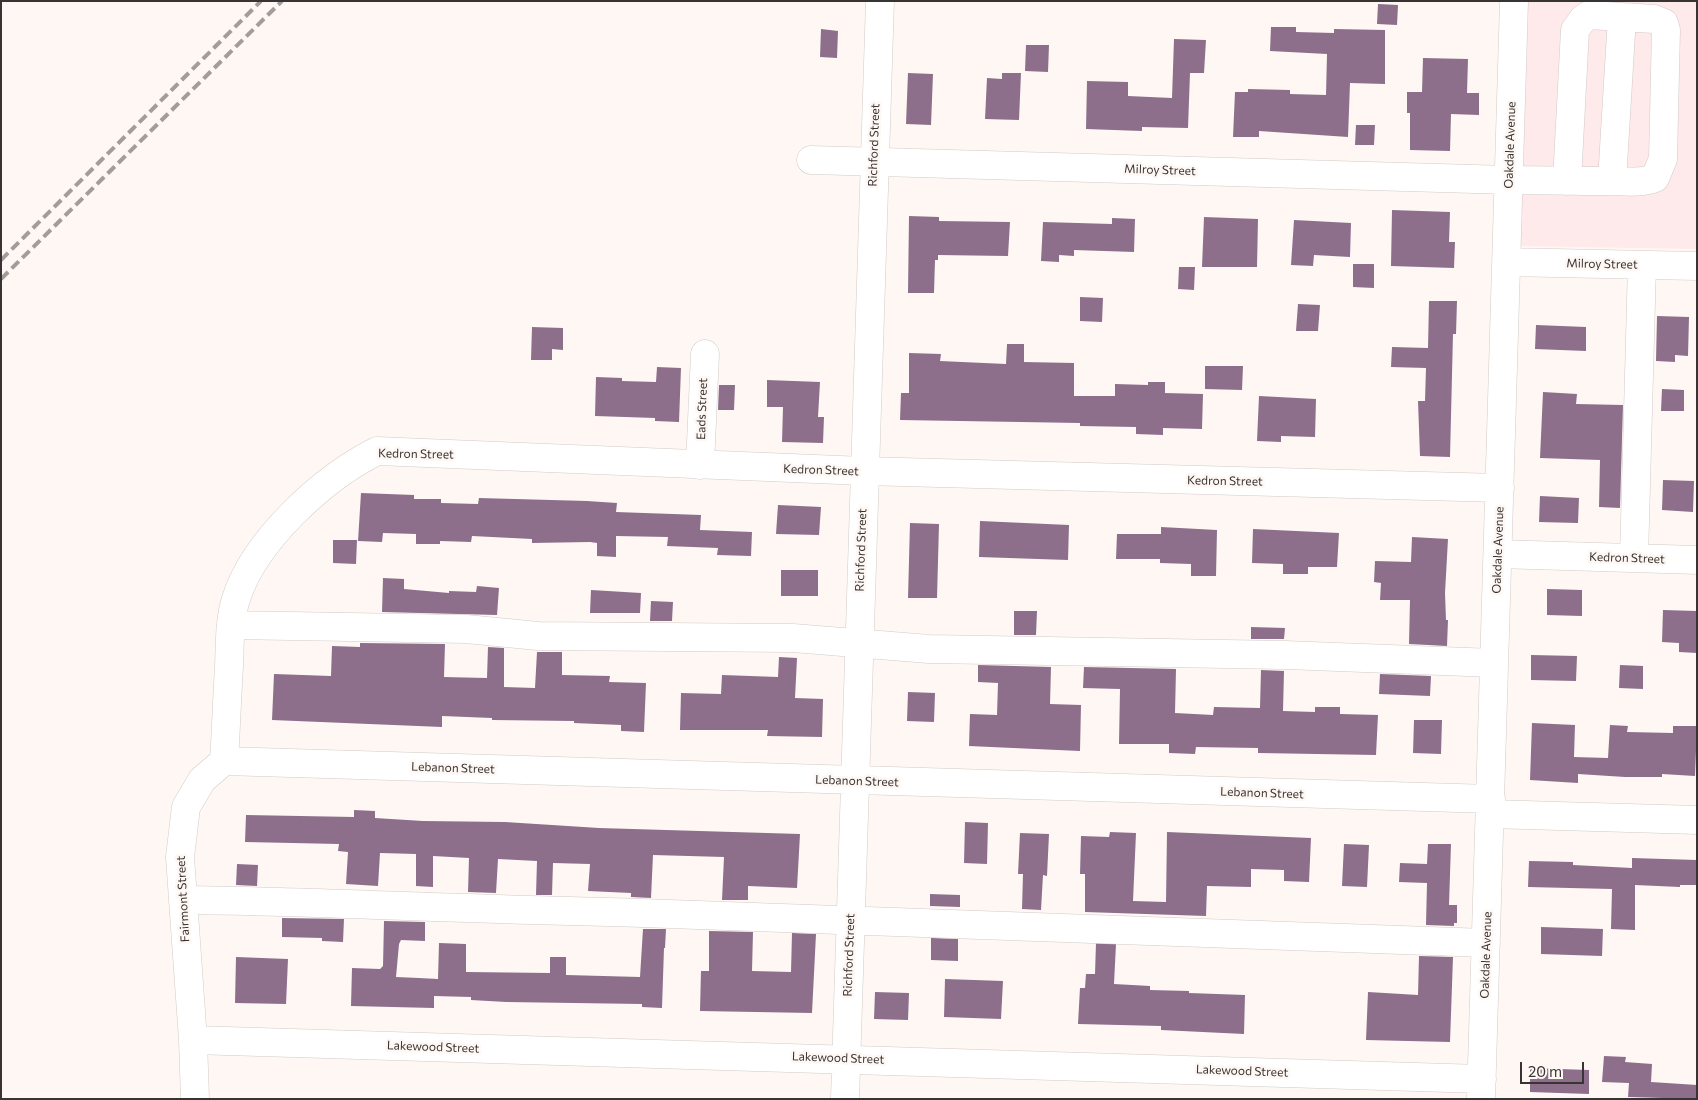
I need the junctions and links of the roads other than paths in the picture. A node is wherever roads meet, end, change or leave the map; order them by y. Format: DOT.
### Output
graph roads {
  1 [pos="880,1"];
  2 [pos="1514,1"];
  3 [pos="1622,17"];
  4 [pos="811,160"];
  5 [pos="874,162"];
  6 [pos="1509,180"];
  7 [pos="1567,181"];
  8 [pos="1612,181"];
  9 [pos="1507,262"];
  10 [pos="1642,265"];
  11 [pos="1697,266"];
  12 [pos="705,354"];
  13 [pos="700,465"];
  14 [pos="864,471"];
  15 [pos="1500,488"];
  16 [pos="1498,554"];
  17 [pos="1634,558"];
  18 [pos="1697,560"];
  19 [pos="230,625"];
  20 [pos="859,642"];
  21 [pos="1494,663"];
  22 [pos="224,761"];
  23 [pos="854,781"];
  24 [pos="1490,806"];
  25 [pos="1697,820"];
  26 [pos="183,900"];
  27 [pos="850,920"];
  28 [pos="1486,943"];
  29 [pos="193,1040"];
  30 [pos="846,1058"];
  31 [pos="1482,1089"];
  32 [pos="195,1099"];
  33 [pos="845,1099"];
  1 -- 5 [label="street, Richford Street"];
  2 -- 6 [label="street, Oakdale Avenue"];
  3 -- 7 [label="street"];
  3 -- 8 [label="street"];
  3 -- 8 [label="street, Milroy Street"];
  4 -- 5 [label="street, Milroy Street"];
  5 -- 6 [label="street, Milroy Street"];
  5 -- 14 [label="street, Richford Street"];
  6 -- 7 [label="street, Milroy Street"];
  6 -- 9 [label="street, Oakdale Avenue"];
  7 -- 8 [label="street, Milroy Street"];
  9 -- 10 [label="street, Milroy Street"];
  9 -- 15 [label="street, Oakdale Avenue"];
  10 -- 11 [label="street, Milroy Street"];
  10 -- 17 [label="street"];
  12 -- 13 [label="street, Eads Street"];
  13 -- 14 [label="street, Kedron Street"];
  13 -- 19 [label="street, Kedron Street"];
  14 -- 15 [label="street, Kedron Street"];
  14 -- 20 [label="street, Richford Street"];
  15 -- 16 [label="street, Oakdale Avenue"];
  16 -- 17 [label="street, Kedron Street"];
  16 -- 21 [label="street, Oakdale Avenue"];
  17 -- 18 [label="street, Kedron Street"];
  19 -- 20 [label="street"];
  19 -- 22 [label="street"];
  20 -- 21 [label="street"];
  20 -- 23 [label="street, Richford Street"];
  21 -- 24 [label="street, Oakdale Avenue"];
  22 -- 23 [label="street, Lebanon Street"];
  22 -- 26 [label="street, Fairmont Street"];
  23 -- 24 [label="street, Lebanon Street"];
  23 -- 27 [label="street, Richford Street"];
  24 -- 25 [label="street, Lebanon Street"];
  24 -- 28 [label="street, Oakdale Avenue"];
  26 -- 27 [label="street"];
  26 -- 29 [label="street, Fairmont Street"];
  27 -- 28 [label="street"];
  27 -- 30 [label="street, Richford Street"];
  28 -- 31 [label="street, Oakdale Avenue"];
  29 -- 30 [label="street, Lakewood Street"];
  29 -- 32 [label="street, Fairmont Street"];
  30 -- 31 [label="street, Lakewood Street"];
  30 -- 33 [label="street, Richford Street"];
}
